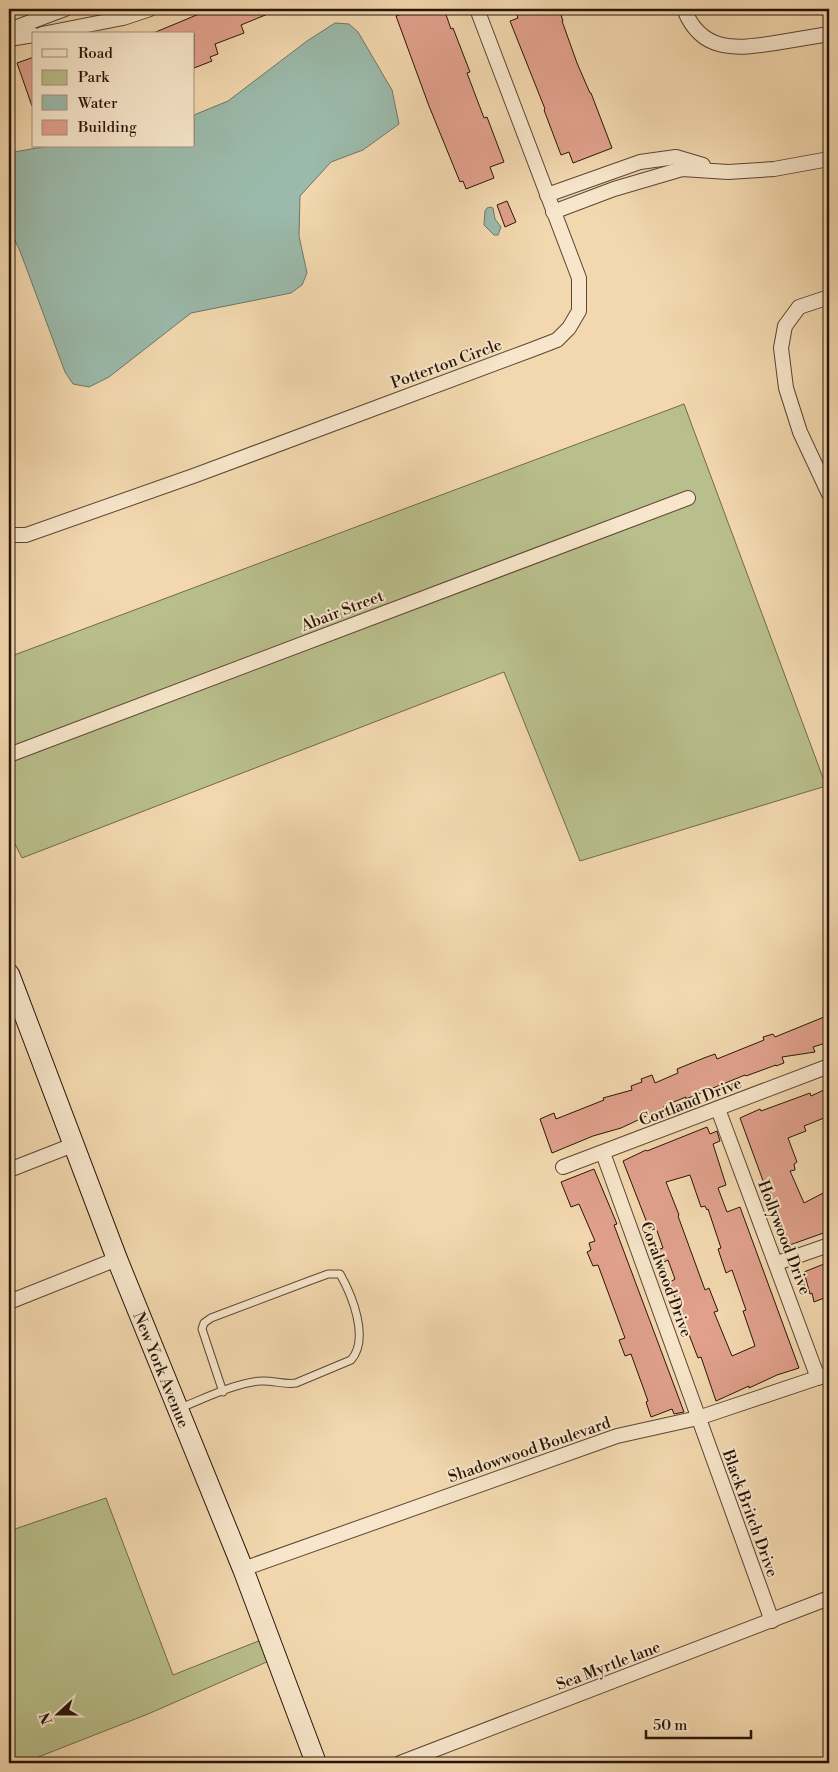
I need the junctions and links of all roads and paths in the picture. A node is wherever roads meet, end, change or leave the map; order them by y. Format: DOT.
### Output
graph roads {
  1 [pos="65,9"];
  2 [pos="150,9"];
  3 [pos="477,9"];
  4 [pos="684,9"];
  5 [pos="9,30"];
  6 [pos="52,32"];
  7 [pos="829,34"];
  8 [pos="32,35"];
  9 [pos="9,39"];
  10 [pos="829,159"];
  11 [pos="608,172"];
  12 [pos="728,172"];
  13 [pos="614,189"];
  14 [pos="547,195"];
  15 [pos="554,212"];
  16 [pos="829,297"];
  17 [pos="829,494"];
  18 [pos="688,498"];
  19 [pos="9,535"];
  20 [pos="9,755"];
  21 [pos="9,974"];
  22 [pos="829,1066"];
  23 [pos="718,1109"];
  24 [pos="73,1146"];
  25 [pos="603,1153"];
  26 [pos="563,1167"];
  27 [pos="9,1170"];
  28 [pos="829,1245"];
  29 [pos="118,1259"];
  30 [pos="777,1264"];
  31 [pos="9,1302"];
  32 [pos="824,1376"];
  33 [pos="223,1392"];
  34 [pos="178,1409"];
  35 [pos="698,1418"];
  36 [pos="243,1569"];
  37 [pos="829,1598"];
  38 [pos="772,1621"];
  39 [pos="316,1763"];
  40 [pos="400,1763"];
  1 -- 5 [label="street"];
  2 -- 6 [label="street"];
  3 -- 14 [label="street, Potterton Circle"];
  4 -- 7 [label="street"];
  8 -- 9 [label="street"];
  10 -- 12 [label="street"];
  11 -- 12 [label="street"];
  11 -- 13 [label="street"];
  11 -- 14 [label="street"];
  12 -- 13 [label="street"];
  13 -- 15 [label="street"];
  14 -- 15 [label="street, Potterton Circle"];
  15 -- 19 [label="street, Potterton Circle"];
  16 -- 17 [label="street"];
  18 -- 20 [label="street, Abair Street"];
  21 -- 24 [label="street, New York Avenue"];
  22 -- 23 [label="street, Cortland Drive"];
  23 -- 25 [label="street, Cortland Drive"];
  23 -- 30 [label="street, Hollywood Drive"];
  24 -- 27 [label="street"];
  24 -- 29 [label="street, New York Avenue"];
  25 -- 26 [label="street, Cortland Drive"];
  25 -- 35 [label="street, Coralwood Drive"];
  28 -- 30 [label="street"];
  29 -- 31 [label="street"];
  29 -- 34 [label="street, New York Avenue"];
  30 -- 32 [label="street, Hollywood Drive"];
  32 -- 35 [label="street, Shadowwood Boulevard"];
  33 -- 33 [label="lane"];
  33 -- 34 [label="lane"];
  34 -- 36 [label="street, New York Avenue"];
  35 -- 36 [label="street, Shadowwood Boulevard"];
  35 -- 38 [label="street, Black Britch Drive"];
  36 -- 39 [label="street, New York Avenue"];
  37 -- 38 [label="street, Sea Myrtle lane"];
  38 -- 40 [label="street, Sea Myrtle lane"];
}
